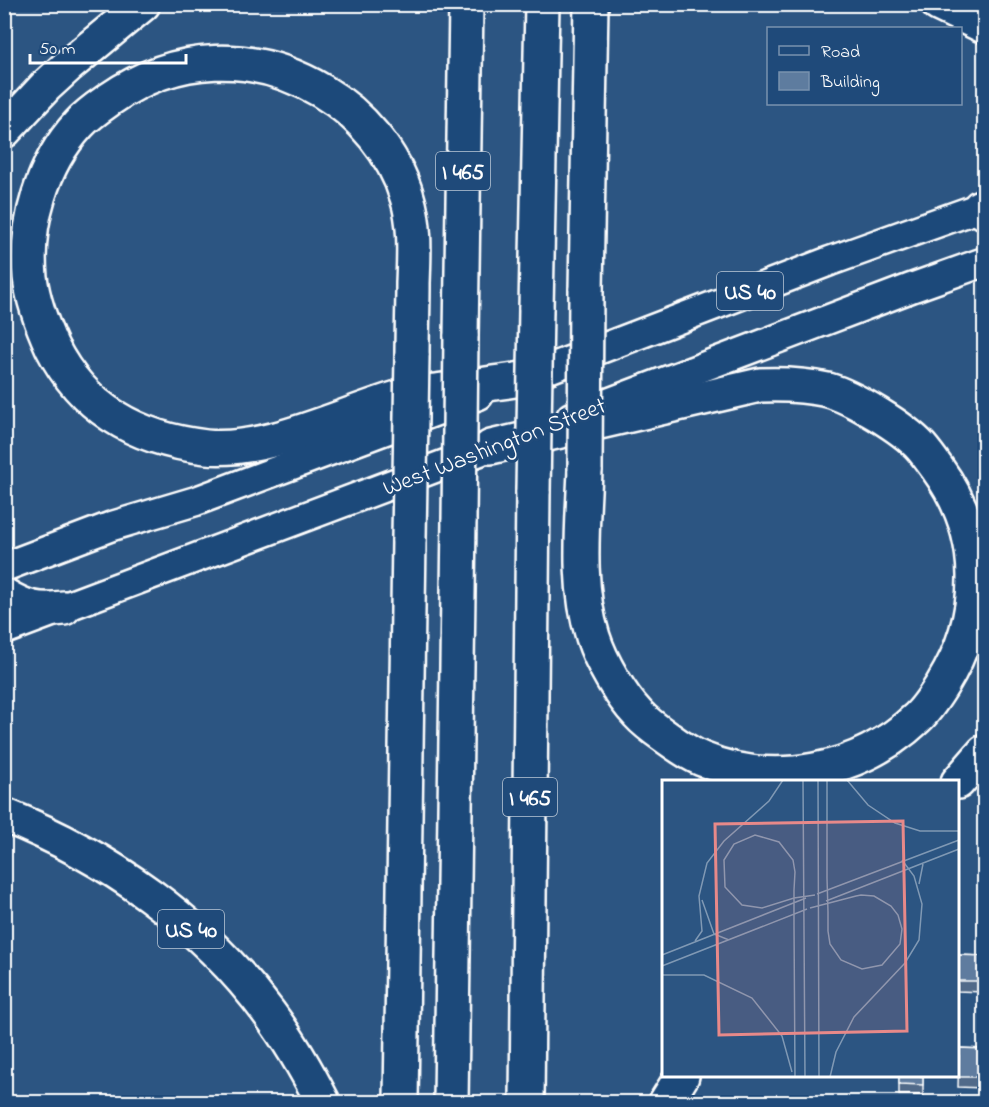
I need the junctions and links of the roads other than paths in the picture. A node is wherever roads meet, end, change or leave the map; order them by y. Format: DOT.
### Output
graph roads {
  1 [pos="142,4"];
  2 [pos="466,4"];
  3 [pos="542,4"];
  4 [pos="591,4"];
  5 [pos="938,4"];
  6 [pos="984,26"];
  7 [pos="4,131"];
  8 [pos="983,208"];
  9 [pos="984,262"];
  10 [pos="522,379"];
  11 [pos="491,447"];
  12 [pos="4,567"];
  13 [pos="4,595"];
  14 [pos="64,608"];
  15 [pos="4,630"];
  16 [pos="984,752"];
  17 [pos="959,780"];
  18 [pos="4,815"];
  19 [pos="681,1077"];
  20 [pos="323,1102"];
  21 [pos="401,1102"];
  22 [pos="451,1102"];
  23 [pos="527,1102"];
  24 [pos="666,1102"];
  1 -- 7 [label="highway"];
  2 -- 22 [label="highway, I 465, bridge"];
  3 -- 23 [label="highway, I 465, bridge"];
  4 -- 11 [label="highway, bridge"];
  5 -- 6 [label="highway"];
  8 -- 10 [label="main road, US 40"];
  9 -- 11 [label="main road, West Washington Street"];
  10 -- 12 [label="main road, US 40"];
  10 -- 21 [label="highway, bridge"];
  11 -- 14 [label="main road, West Washington Street"];
  13 -- 14 [label="highway"];
  14 -- 15 [label="main road, West Washington Street"];
  16 -- 17 [label="highway"];
  18 -- 20 [label="highway, US 40"];
  19 -- 24 [label="highway"];
}
